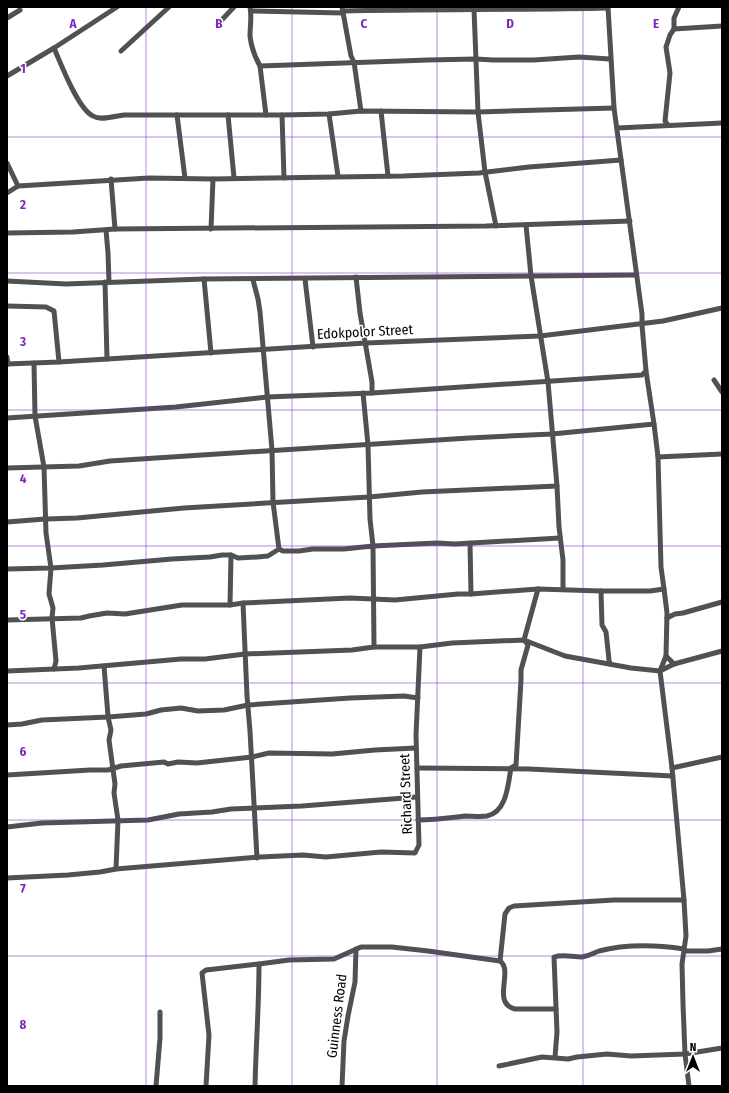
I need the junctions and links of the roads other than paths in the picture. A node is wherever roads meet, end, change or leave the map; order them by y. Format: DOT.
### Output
graph roads {
  1 [pos="117,7"];
  2 [pos="170,7"];
  3 [pos="234,7"];
  4 [pos="608,7"];
  5 [pos="679,7"];
  6 [pos="250,9"];
  7 [pos="474,9"];
  8 [pos="20,10"];
  9 [pos="343,10"];
  10 [pos="7,18"];
  11 [pos="217,25"];
  12 [pos="722,26"];
  13 [pos="674,29"];
  14 [pos="54,48"];
  15 [pos="121,51"];
  16 [pos="476,59"];
  17 [pos="610,59"];
  18 [pos="354,62"];
  19 [pos="260,66"];
  20 [pos="7,76"];
  21 [pos="614,108"];
  22 [pos="361,111"];
  23 [pos="381,111"];
  24 [pos="478,112"];
  25 [pos="329,114"];
  26 [pos="177,115"];
  27 [pos="228,115"];
  28 [pos="266,115"];
  29 [pos="282,115"];
  30 [pos="722,123"];
  31 [pos="668,125"];
  32 [pos="617,128"];
  33 [pos="621,160"];
  34 [pos="7,163"];
  35 [pos="485,172"];
  36 [pos="338,176"];
  37 [pos="388,176"];
  38 [pos="185,178"];
  39 [pos="234,178"];
  40 [pos="284,178"];
  41 [pos="111,179"];
  42 [pos="213,179"];
  43 [pos="18,186"];
  44 [pos="7,192"];
  45 [pos="630,222"];
  46 [pos="526,225"];
  47 [pos="496,226"];
  48 [pos="116,229"];
  49 [pos="211,229"];
  50 [pos="106,230"];
  51 [pos="7,233"];
  52 [pos="636,275"];
  53 [pos="532,276"];
  54 [pos="356,277"];
  55 [pos="204,279"];
  56 [pos="306,279"];
  57 [pos="253,280"];
  58 [pos="7,281"];
  59 [pos="107,282"];
  60 [pos="7,306"];
  61 [pos="722,308"];
  62 [pos="642,324"];
  63 [pos="540,336"];
  64 [pos="366,343"];
  65 [pos="313,347"];
  66 [pos="263,350"];
  67 [pos="211,353"];
  68 [pos="7,357"];
  69 [pos="108,359"];
  70 [pos="60,362"];
  71 [pos="34,363"];
  72 [pos="7,364"];
  73 [pos="646,371"];
  74 [pos="714,380"];
  75 [pos="548,382"];
  76 [pos="722,392"];
  77 [pos="363,393"];
  78 [pos="372,393"];
  79 [pos="267,398"];
  80 [pos="35,416"];
  81 [pos="7,418"];
  82 [pos="654,424"];
  83 [pos="552,434"];
  84 [pos="368,445"];
  85 [pos="272,450"];
  86 [pos="722,454"];
  87 [pos="658,457"];
  88 [pos="44,467"];
  89 [pos="7,468"];
  90 [pos="557,486"];
  91 [pos="370,496"];
  92 [pos="273,502"];
  93 [pos="45,519"];
  94 [pos="7,522"];
  95 [pos="560,538"];
  96 [pos="470,543"];
  97 [pos="373,546"];
  98 [pos="279,549"];
  99 [pos="231,555"];
  100 [pos="51,568"];
  101 [pos="7,569"];
  102 [pos="538,589"];
  103 [pos="563,589"];
  104 [pos="664,589"];
  105 [pos="601,591"];
  106 [pos="471,594"];
  107 [pos="374,598"];
  108 [pos="722,602"];
  109 [pos="243,603"];
  110 [pos="230,605"];
  111 [pos="52,618"];
  112 [pos="667,618"];
  113 [pos="7,620"];
  114 [pos="524,640"];
  115 [pos="420,647"];
  116 [pos="374,648"];
  117 [pos="722,651"];
  118 [pos="245,654"];
  119 [pos="666,656"];
  120 [pos="610,664"];
  121 [pos="674,664"];
  122 [pos="104,666"];
  123 [pos="54,669"];
  124 [pos="7,671"];
  125 [pos="660,671"];
  126 [pos="418,698"];
  127 [pos="248,705"];
  128 [pos="108,717"];
  129 [pos="7,725"];
  130 [pos="416,748"];
  131 [pos="252,757"];
  132 [pos="722,758"];
  133 [pos="417,768"];
  134 [pos="511,768"];
  135 [pos="672,768"];
  136 [pos="113,769"];
  137 [pos="7,775"];
  138 [pos="673,776"];
  139 [pos="417,798"];
  140 [pos="254,807"];
  141 [pos="118,820"];
  142 [pos="418,820"];
  143 [pos="7,827"];
  144 [pos="257,858"];
  145 [pos="116,869"];
  146 [pos="7,878"];
  147 [pos="684,900"];
  148 [pos="356,949"];
  149 [pos="722,949"];
  150 [pos="684,950"];
  151 [pos="500,961"];
  152 [pos="259,964"];
  153 [pos="556,1009"];
  154 [pos="160,1012"];
  155 [pos="722,1048"];
  156 [pos="685,1054"];
  157 [pos="555,1057"];
  158 [pos="498,1066"];
  159 [pos="156,1086"];
  160 [pos="206,1086"];
  161 [pos="255,1086"];
  162 [pos="342,1086"];
  163 [pos="689,1086"];
  1 -- 14 [label="street"];
  2 -- 15 [label="street"];
  3 -- 11 [label="street"];
  4 -- 7 [label="street"];
  4 -- 17 [label="street"];
  5 -- 13 [label="street"];
  6 -- 9 [label="street"];
  6 -- 19 [label="street"];
  7 -- 9 [label="street"];
  7 -- 16 [label="street"];
  8 -- 10 [label="street"];
  9 -- 18 [label="street"];
  12 -- 13 [label="street"];
  13 -- 31 [label="street"];
  14 -- 20 [label="street"];
  14 -- 26 [label="street"];
  16 -- 17 [label="street"];
  16 -- 18 [label="street"];
  16 -- 24 [label="street"];
  17 -- 21 [label="street"];
  18 -- 19 [label="street"];
  18 -- 22 [label="street"];
  19 -- 28 [label="street"];
  21 -- 24 [label="street"];
  21 -- 32 [label="street"];
  22 -- 23 [label="street"];
  22 -- 25 [label="street"];
  23 -- 24 [label="street"];
  23 -- 37 [label="street"];
  24 -- 35 [label="street"];
  25 -- 29 [label="street"];
  25 -- 36 [label="street"];
  26 -- 27 [label="street"];
  26 -- 38 [label="street"];
  27 -- 28 [label="street"];
  27 -- 39 [label="street"];
  28 -- 29 [label="street"];
  29 -- 40 [label="street"];
  30 -- 31 [label="street"];
  31 -- 32 [label="street"];
  32 -- 33 [label="street"];
  33 -- 35 [label="street"];
  33 -- 45 [label="street"];
  34 -- 43 [label="street"];
  35 -- 37 [label="street"];
  35 -- 47 [label="street"];
  36 -- 37 [label="street"];
  36 -- 40 [label="street"];
  38 -- 41 [label="street"];
  38 -- 42 [label="street"];
  39 -- 40 [label="street"];
  39 -- 42 [label="street"];
  41 -- 43 [label="street"];
  41 -- 48 [label="street"];
  42 -- 49 [label="street"];
  43 -- 44 [label="street"];
  45 -- 46 [label="street"];
  45 -- 52 [label="street"];
  46 -- 47 [label="street"];
  46 -- 53 [label="street"];
  47 -- 49 [label="street"];
  48 -- 49 [label="street"];
  48 -- 50 [label="street"];
  50 -- 51 [label="street"];
  50 -- 59 [label="street"];
  52 -- 53 [label="street"];
  52 -- 62 [label="street"];
  53 -- 54 [label="street"];
  53 -- 63 [label="street"];
  54 -- 56 [label="street"];
  54 -- 64 [label="street"];
  55 -- 57 [label="street"];
  55 -- 59 [label="street"];
  55 -- 67 [label="street"];
  56 -- 57 [label="street"];
  56 -- 65 [label="street"];
  57 -- 66 [label="street"];
  58 -- 59 [label="street"];
  59 -- 69 [label="street"];
  60 -- 70 [label="street"];
  61 -- 62 [label="street, Edokpolor Street"];
  62 -- 63 [label="street, Edokpolor Street"];
  62 -- 73 [label="street"];
  63 -- 64 [label="street, Edokpolor Street"];
  63 -- 75 [label="street"];
  64 -- 65 [label="street, Edokpolor Street"];
  64 -- 78 [label="street"];
  65 -- 66 [label="street, Edokpolor Street"];
  66 -- 67 [label="street, Edokpolor Street"];
  66 -- 79 [label="street"];
  67 -- 69 [label="street, Edokpolor Street"];
  68 -- 72 [label="street"];
  69 -- 70 [label="street, Edokpolor Street"];
  70 -- 71 [label="street, Edokpolor Street"];
  71 -- 72 [label="street, Edokpolor Street"];
  71 -- 80 [label="street"];
  73 -- 75 [label="street"];
  73 -- 82 [label="street"];
  74 -- 76 [label="street"];
  75 -- 78 [label="street"];
  75 -- 83 [label="street"];
  77 -- 78 [label="street"];
  77 -- 79 [label="street"];
  77 -- 84 [label="street"];
  79 -- 80 [label="street"];
  79 -- 85 [label="street"];
  80 -- 81 [label="street"];
  80 -- 88 [label="street"];
  82 -- 83 [label="street"];
  82 -- 87 [label="street"];
  83 -- 84 [label="street"];
  83 -- 90 [label="street"];
  84 -- 85 [label="street"];
  84 -- 91 [label="street"];
  85 -- 88 [label="street"];
  85 -- 92 [label="street"];
  86 -- 87 [label="street"];
  87 -- 104 [label="street"];
  88 -- 89 [label="street"];
  88 -- 93 [label="street"];
  90 -- 91 [label="street"];
  90 -- 95 [label="street"];
  91 -- 92 [label="street"];
  91 -- 97 [label="street"];
  92 -- 93 [label="street"];
  92 -- 98 [label="street"];
  93 -- 94 [label="street"];
  93 -- 100 [label="street"];
  95 -- 96 [label="street"];
  95 -- 103 [label="street"];
  96 -- 97 [label="street"];
  96 -- 106 [label="street"];
  97 -- 98 [label="street"];
  97 -- 107 [label="street"];
  98 -- 99 [label="street"];
  99 -- 100 [label="street"];
  99 -- 110 [label="street"];
  100 -- 101 [label="street"];
  100 -- 111 [label="street"];
  102 -- 103 [label="street"];
  102 -- 106 [label="street"];
  102 -- 114 [label="street"];
  103 -- 105 [label="street"];
  104 -- 105 [label="street"];
  104 -- 112 [label="street"];
  105 -- 120 [label="street"];
  106 -- 107 [label="street"];
  107 -- 109 [label="street"];
  107 -- 116 [label="street"];
  108 -- 112 [label="street"];
  109 -- 110 [label="street"];
  109 -- 118 [label="street"];
  110 -- 111 [label="street"];
  111 -- 113 [label="street"];
  111 -- 123 [label="street"];
  112 -- 119 [label="street"];
  114 -- 115 [label="street"];
  114 -- 120 [label="street"];
  114 -- 134 [label="street"];
  115 -- 116 [label="street"];
  115 -- 126 [label="street, Richard Street"];
  116 -- 118 [label="street"];
  117 -- 121 [label="street"];
  118 -- 122 [label="street"];
  118 -- 127 [label="street"];
  119 -- 121 [label="street"];
  119 -- 125 [label="street"];
  120 -- 125 [label="street"];
  121 -- 125 [label="street"];
  122 -- 123 [label="street"];
  122 -- 128 [label="street"];
  123 -- 124 [label="street"];
  125 -- 135 [label="street"];
  126 -- 127 [label="street"];
  126 -- 130 [label="street, Richard Street"];
  127 -- 128 [label="street"];
  127 -- 131 [label="street"];
  128 -- 129 [label="street"];
  128 -- 136 [label="street"];
  130 -- 131 [label="street"];
  130 -- 133 [label="street, Richard Street"];
  131 -- 136 [label="street"];
  131 -- 140 [label="street"];
  132 -- 135 [label="street"];
  133 -- 134 [label="street"];
  133 -- 139 [label="street, Richard Street"];
  134 -- 138 [label="street"];
  134 -- 142 [label="street"];
  135 -- 138 [label="street"];
  136 -- 137 [label="street"];
  136 -- 141 [label="street"];
  138 -- 147 [label="street"];
  139 -- 140 [label="street"];
  139 -- 142 [label="street, Richard Street"];
  140 -- 141 [label="street"];
  140 -- 144 [label="street"];
  141 -- 143 [label="street"];
  141 -- 145 [label="street"];
  142 -- 144 [label="street, Richard Street"];
  144 -- 145 [label="street"];
  145 -- 146 [label="street"];
  147 -- 150 [label="street"];
  147 -- 151 [label="street"];
  148 -- 151 [label="street"];
  148 -- 152 [label="street"];
  148 -- 162 [label="street, Guinness Road"];
  149 -- 150 [label="street"];
  150 -- 153 [label="street"];
  150 -- 156 [label="street"];
  151 -- 153 [label="street"];
  152 -- 160 [label="street"];
  152 -- 161 [label="street"];
  153 -- 157 [label="street"];
  154 -- 159 [label="street"];
  155 -- 156 [label="street"];
  156 -- 157 [label="street"];
  156 -- 163 [label="street"];
  157 -- 158 [label="street"];
}
